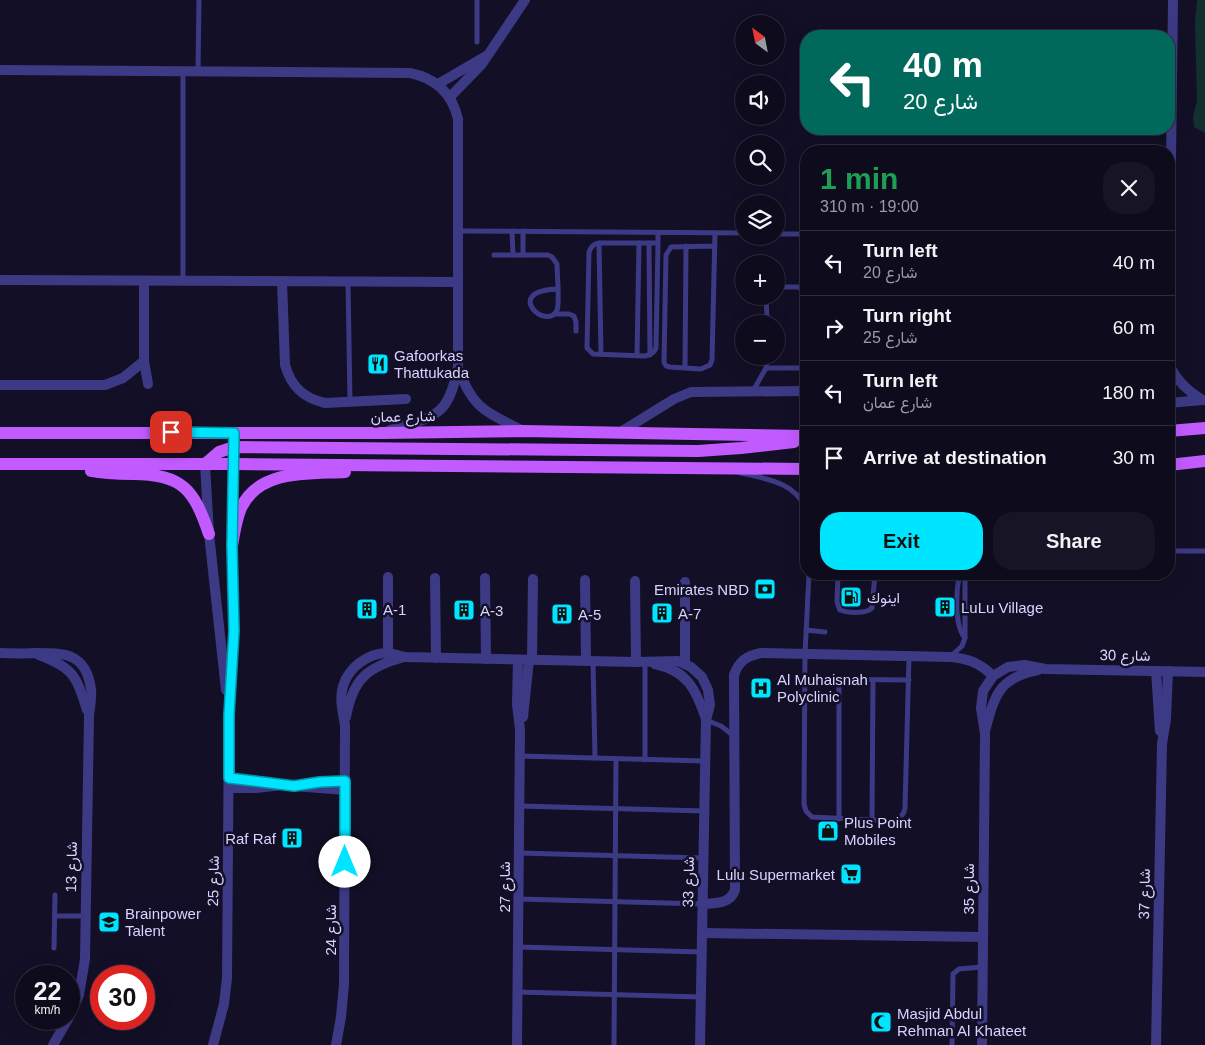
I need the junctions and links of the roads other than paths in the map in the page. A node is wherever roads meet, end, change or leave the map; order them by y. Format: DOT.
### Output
graph roads {
  1 [pos="199,0"];
  2 [pos="477,0"];
  3 [pos="525,0"];
  4 [pos="1174,0"];
  5 [pos="1173,30"];
  6 [pos="477,42"];
  7 [pos="489,54"];
  8 [pos="0,70"];
  9 [pos="183,71"];
  10 [pos="198,71"];
  11 [pos="438,84"];
  12 [pos="450,97"];
  13 [pos="458,231"];
  14 [pos="512,231"];
  15 [pos="523,231"];
  16 [pos="658,233"];
  17 [pos="715,233"];
  18 [pos="735,233"];
  19 [pos="785,234"];
  20 [pos="800,234"];
  21 [pos="599,243"];
  22 [pos="639,243"];
  23 [pos="649,243"];
  24 [pos="658,243"];
  25 [pos="686,246"];
  26 [pos="715,246"];
  27 [pos="494,255"];
  28 [pos="513,255"];
  29 [pos="523,255"];
  30 [pos="0,280"];
  31 [pos="183,281"];
  32 [pos="282,281"];
  33 [pos="144,282"];
  34 [pos="348,282"];
  35 [pos="458,282"];
  36 [pos="785,287"];
  37 [pos="800,288"];
  38 [pos="557,289"];
  39 [pos="555,314"];
  40 [pos="576,331"];
  41 [pos="601,354"];
  42 [pos="650,355"];
  43 [pos="637,356"];
  44 [pos="144,361"];
  45 [pos="766,365"];
  46 [pos="458,367"];
  47 [pos="685,368"];
  48 [pos="766,368"];
  49 [pos="800,368"];
  50 [pos="1175,375"];
  51 [pos="148,384"];
  52 [pos="0,385"];
  53 [pos="753,391"];
  54 [pos="800,391"];
  55 [pos="406,399"];
  56 [pos="1204,400"];
  57 [pos="350,401"];
  58 [pos="1175,402"];
  59 [pos="1205,428"];
  60 [pos="1175,430"];
  61 [pos="523,431"];
  62 [pos="0,433"];
  63 [pos="234,433"];
  64 [pos="382,433"];
  65 [pos="619,433"];
  66 [pos="800,436"];
  67 [pos="800,441"];
  68 [pos="234,447"];
  69 [pos="1205,461"];
  70 [pos="0,464"];
  71 [pos="206,464"];
  72 [pos="234,464"];
  73 [pos="1175,464"];
  74 [pos="75,465"];
  75 [pos="379,465"];
  76 [pos="716,468"];
  77 [pos="800,469"];
  78 [pos="800,498"];
  79 [pos="209,534"];
  80 [pos="232,546"];
  81 [pos="1175,551"];
  82 [pos="1205,551"];
  83 [pos="388,577"];
  84 [pos="435,578"];
  85 [pos="485,578"];
  86 [pos="533,579"];
  87 [pos="585,580"];
  88 [pos="808,580"];
  89 [pos="838,580"];
  90 [pos="874,580"];
  91 [pos="958,580"];
  92 [pos="965,580"];
  93 [pos="634,581"];
  94 [pos="685,582"];
  95 [pos="806,630"];
  96 [pos="825,632"];
  97 [pos="965,638"];
  98 [pos="0,653"];
  99 [pos="388,653"];
  100 [pos="806,654"];
  101 [pos="909,656"];
  102 [pos="406,657"];
  103 [pos="951,657"];
  104 [pos="436,658"];
  105 [pos="486,659"];
  106 [pos="518,660"];
  107 [pos="530,660"];
  108 [pos="590,661"];
  109 [pos="640,662"];
  110 [pos="685,664"];
  111 [pos="1045,669"];
  112 [pos="1156,671"];
  113 [pos="1168,671"];
  114 [pos="1205,672"];
  115 [pos="993,676"];
  116 [pos="839,679"];
  117 [pos="805,680"];
  118 [pos="873,680"];
  119 [pos="909,680"];
  120 [pos="229,715"];
  121 [pos="706,720"];
  122 [pos="345,725"];
  123 [pos="520,730"];
  124 [pos="985,734"];
  125 [pos="734,737"];
  126 [pos="1162,744"];
  127 [pos="520,756"];
  128 [pos="595,758"];
  129 [pos="616,759"];
  130 [pos="645,760"];
  131 [pos="706,761"];
  132 [pos="229,783"];
  133 [pos="345,786"];
  134 [pos="519,806"];
  135 [pos="616,808"];
  136 [pos="705,811"];
  137 [pos="839,819"];
  138 [pos="872,820"];
  139 [pos="519,853"];
  140 [pos="615,856"];
  141 [pos="704,858"];
  142 [pos="55,895"];
  143 [pos="518,898"];
  144 [pos="615,902"];
  145 [pos="703,904"];
  146 [pos="54,916"];
  147 [pos="85,916"];
  148 [pos="702,933"];
  149 [pos="983,937"];
  150 [pos="518,947"];
  151 [pos="54,948"];
  152 [pos="614,950"];
  153 [pos="702,952"];
  154 [pos="983,967"];
  155 [pos="80,991"];
  156 [pos="518,992"];
  157 [pos="614,995"];
  158 [pos="701,998"];
  159 [pos="61,1030"];
  160 [pos="53,1045"];
  161 [pos="213,1045"];
  162 [pos="336,1045"];
  163 [pos="517,1045"];
  164 [pos="614,1045"];
  165 [pos="700,1045"];
  166 [pos="952,1045"];
  167 [pos="982,1045"];
  168 [pos="1156,1045"];
  1 -- 10 [label="lane"];
  2 -- 6 [label="lane"];
  3 -- 7 [label="street"];
  4 -- 5 [label="street"];
  7 -- 11 [label="street"];
  7 -- 12 [label="street"];
  8 -- 9 [label="street"];
  9 -- 10 [label="street"];
  9 -- 31 [label="lane"];
  10 -- 11 [label="street"];
  11 -- 12 [label="street"];
  12 -- 13 [label="street"];
  13 -- 14 [label="lane"];
  13 -- 35 [label="street"];
  14 -- 15 [label="lane"];
  14 -- 28 [label="lane"];
  15 -- 16 [label="lane"];
  15 -- 29 [label="lane"];
  16 -- 17 [label="lane"];
  16 -- 24 [label="lane"];
  17 -- 18 [label="lane"];
  17 -- 26 [label="lane"];
  19 -- 20 [label="lane"];
  21 -- 22 [label="lane"];
  21 -- 41 [label="lane"];
  21 -- 41 [label="lane"];
  22 -- 23 [label="lane"];
  22 -- 43 [label="lane"];
  23 -- 24 [label="lane"];
  23 -- 42 [label="lane"];
  24 -- 42 [label="lane"];
  25 -- 26 [label="lane"];
  25 -- 47 [label="lane"];
  25 -- 47 [label="lane"];
  26 -- 47 [label="lane"];
  27 -- 28 [label="lane"];
  28 -- 29 [label="lane"];
  29 -- 38 [label="lane"];
  30 -- 33 [label="street"];
  31 -- 32 [label="street"];
  31 -- 33 [label="street"];
  32 -- 34 [label="street"];
  32 -- 57 [label="street"];
  33 -- 44 [label="street"];
  34 -- 35 [label="street"];
  34 -- 57 [label="lane"];
  35 -- 46 [label="street"];
  36 -- 37 [label="lane"];
  38 -- 39 [label="lane"];
  38 -- 39 [label="lane"];
  39 -- 40 [label="lane"];
  41 -- 43 [label="lane"];
  42 -- 43 [label="lane"];
  44 -- 51 [label="street"];
  44 -- 52 [label="street"];
  45 -- 48 [label="lane"];
  46 -- 61 [label="street"];
  46 -- 64 [label="street"];
  48 -- 49 [label="lane"];
  48 -- 53 [label="lane"];
  50 -- 56 [label="street"];
  53 -- 54 [label="street"];
  53 -- 65 [label="street"];
  55 -- 57 [label="street"];
  56 -- 58 [label="street"];
  59 -- 60 [label="main road"];
  61 -- 64 [label="main road, شارع عمان"];
  61 -- 65 [label="main road, شارع عمان"];
  62 -- 63 [label="main road, شارع عمان"];
  63 -- 64 [label="main road, شارع عمان"];
  63 -- 68 [label="street, شارع 25"];
  65 -- 66 [label="main road, شارع عمان"];
  67 -- 68 [label="main road"];
  68 -- 71 [label="main road"];
  68 -- 72 [label="street, شارع 25"];
  69 -- 73 [label="main road"];
  70 -- 74 [label="main road"];
  71 -- 72 [label="main road"];
  71 -- 74 [label="main road"];
  71 -- 79 [label="street, شارع 25"];
  72 -- 75 [label="main road"];
  72 -- 80 [label="street, شارع 25"];
  74 -- 79 [label="main road"];
  75 -- 76 [label="main road"];
  75 -- 80 [label="main road"];
  76 -- 77 [label="main road"];
  76 -- 78 [label="lane"];
  79 -- 120 [label="street, شارع 25"];
  80 -- 120 [label="street, شارع 25"];
  81 -- 82 [label="lane"];
  83 -- 99 [label="street"];
  84 -- 104 [label="street"];
  85 -- 105 [label="street"];
  86 -- 107 [label="street, شارع 27"];
  87 -- 108 [label="street"];
  88 -- 95 [label="lane"];
  89 -- 90 [label="lane"];
  91 -- 97 [label="lane"];
  92 -- 97 [label="lane"];
  93 -- 109 [label="street"];
  94 -- 110 [label="street"];
  95 -- 96 [label="lane"];
  95 -- 100 [label="lane"];
  97 -- 103 [label="lane"];
  98 -- 147 [label="street, شارع 13"];
  99 -- 102 [label="street, شارع 24"];
  99 -- 122 [label="street, شارع 24"];
  100 -- 101 [label="street"];
  100 -- 117 [label="lane"];
  100 -- 125 [label="street"];
  101 -- 103 [label="street"];
  101 -- 119 [label="lane"];
  102 -- 104 [label="street, شارع 24"];
  102 -- 122 [label="street, شارع 24"];
  103 -- 115 [label="street"];
  104 -- 105 [label="street, شارع 24"];
  105 -- 106 [label="street, شارع 24"];
  106 -- 107 [label="street, شارع 24"];
  106 -- 123 [label="street, شارع 27"];
  107 -- 108 [label="street, شارع 24"];
  107 -- 123 [label="street, شارع 27"];
  108 -- 109 [label="street, شارع 24"];
  108 -- 128 [label="lane"];
  109 -- 110 [label="street"];
  109 -- 121 [label="street, شارع 33"];
  109 -- 130 [label="lane"];
  110 -- 121 [label="street, شارع 33"];
  111 -- 112 [label="street, شارع 30"];
  111 -- 115 [label="street, شارع 30"];
  111 -- 124 [label="street, شارع 30"];
  112 -- 113 [label="street, شارع 30"];
  112 -- 126 [label="street, شارع 37"];
  113 -- 114 [label="street, شارع 30"];
  113 -- 126 [label="street, شارع 37"];
  115 -- 124 [label="street"];
  116 -- 117 [label="lane"];
  116 -- 118 [label="lane"];
  116 -- 137 [label="lane"];
  117 -- 137 [label="lane"];
  118 -- 119 [label="lane"];
  118 -- 138 [label="lane"];
  119 -- 138 [label="lane"];
  120 -- 132 [label="street, شارع 25"];
  121 -- 125 [label="lane"];
  121 -- 131 [label="street, شارع 33"];
  122 -- 133 [label="street, شارع 24"];
  123 -- 127 [label="street, شارع 27"];
  124 -- 149 [label="street, شارع 35"];
  125 -- 145 [label="street"];
  126 -- 168 [label="street, شارع 37"];
  127 -- 128 [label="lane"];
  127 -- 134 [label="street, شارع 27"];
  128 -- 129 [label="lane"];
  129 -- 130 [label="lane"];
  129 -- 135 [label="lane"];
  130 -- 131 [label="lane"];
  131 -- 136 [label="street, شارع 33"];
  132 -- 133 [label="street"];
  132 -- 161 [label="street, شارع 25"];
  133 -- 162 [label="street, شارع 24"];
  134 -- 135 [label="lane"];
  134 -- 139 [label="street, شارع 27"];
  135 -- 136 [label="lane"];
  135 -- 140 [label="lane"];
  136 -- 141 [label="street, شارع 33"];
  137 -- 138 [label="lane"];
  139 -- 140 [label="lane"];
  139 -- 143 [label="street, شارع 27"];
  140 -- 141 [label="lane"];
  140 -- 144 [label="lane"];
  141 -- 145 [label="street, شارع 33"];
  142 -- 146 [label="lane"];
  143 -- 144 [label="lane"];
  143 -- 150 [label="street, شارع 27"];
  144 -- 145 [label="lane"];
  144 -- 152 [label="lane"];
  145 -- 148 [label="street, شارع 33"];
  146 -- 147 [label="lane"];
  146 -- 151 [label="lane"];
  147 -- 155 [label="street, شارع 13"];
  148 -- 149 [label="street"];
  148 -- 153 [label="street, شارع 33"];
  149 -- 154 [label="street, شارع 35"];
  150 -- 152 [label="lane"];
  150 -- 156 [label="street, شارع 27"];
  152 -- 153 [label="lane"];
  152 -- 157 [label="lane"];
  153 -- 158 [label="street, شارع 33"];
  154 -- 166 [label="lane"];
  154 -- 167 [label="street, شارع 35"];
  156 -- 157 [label="lane"];
  156 -- 163 [label="street, شارع 27"];
  157 -- 158 [label="lane"];
  157 -- 164 [label="lane"];
  158 -- 165 [label="street, شارع 33"];
  159 -- 160 [label="street, شارع 13"];
}
